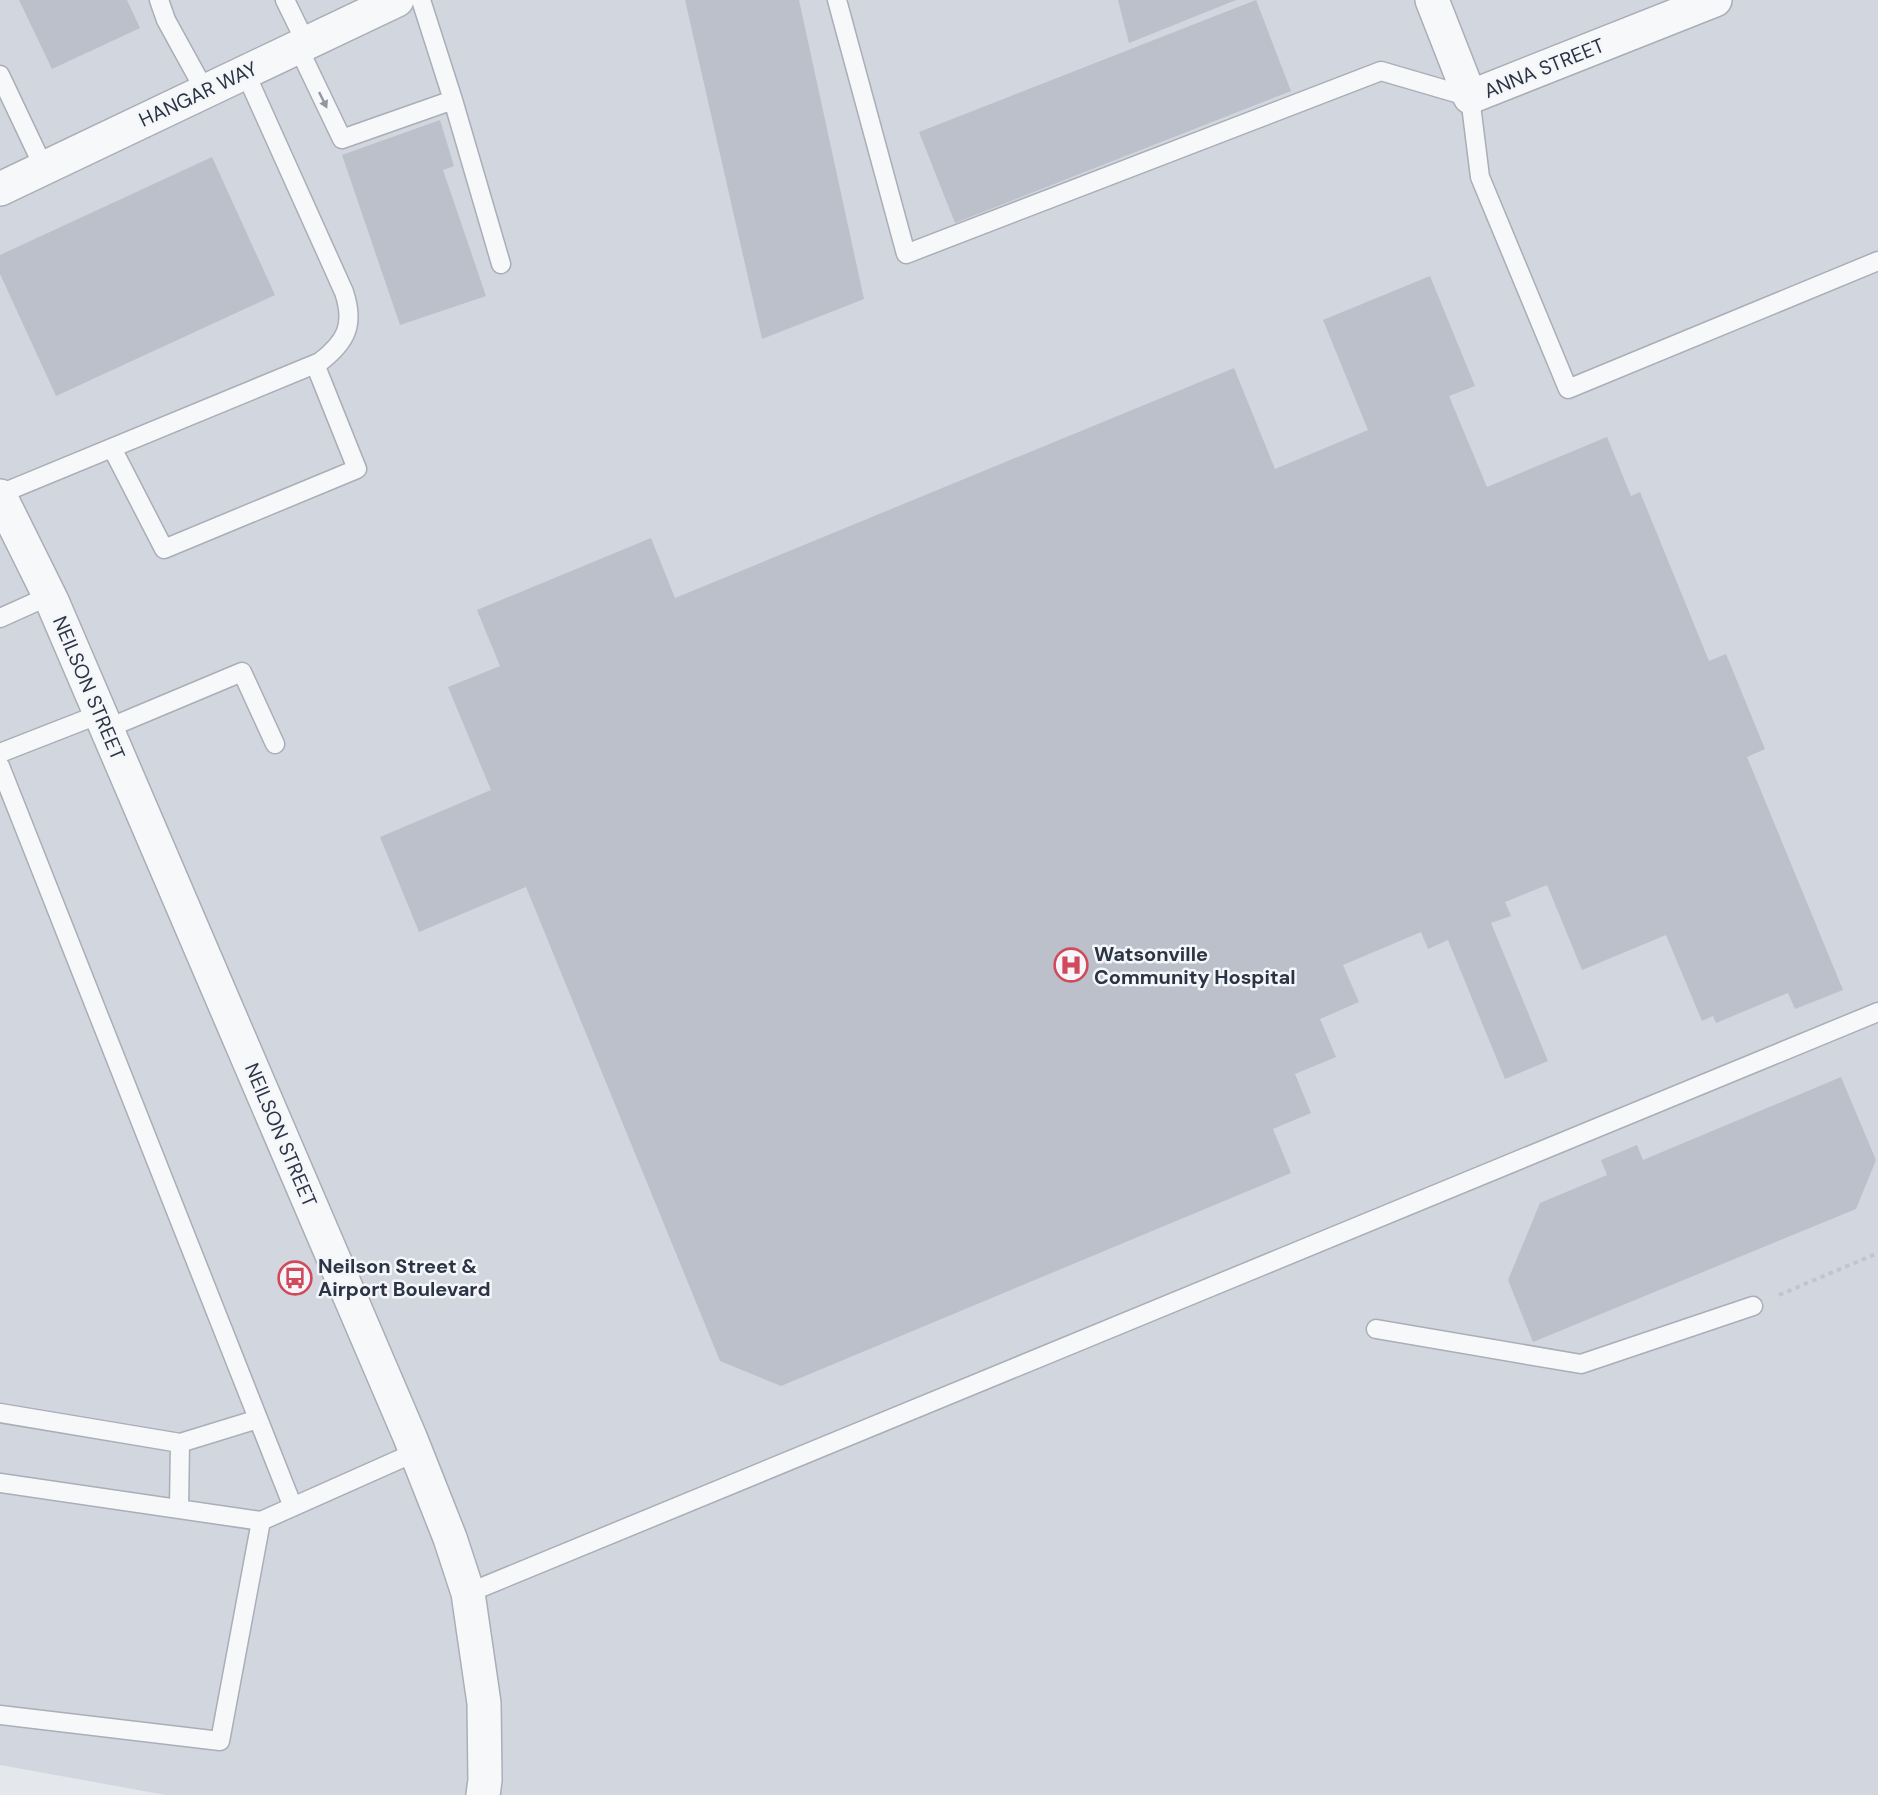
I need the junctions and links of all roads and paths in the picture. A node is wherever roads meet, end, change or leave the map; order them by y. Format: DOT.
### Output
graph roads {
  1 [pos="159,0"];
  2 [pos="285,0"];
  3 [pos="397,0"];
  4 [pos="421,0"];
  5 [pos="837,0"];
  6 [pos="1432,0"];
  7 [pos="1715,0"];
  8 [pos="302,45"];
  9 [pos="245,72"];
  10 [pos="0,75"];
  11 [pos="205,91"];
  12 [pos="1470,97"];
  13 [pos="453,100"];
  14 [pos="44,168"];
  15 [pos="0,189"];
  16 [pos="1878,261"];
  17 [pos="501,264"];
  18 [pos="315,364"];
  19 [pos="112,448"];
  20 [pos="0,495"];
  21 [pos="50,596"];
  22 [pos="0,618"];
  23 [pos="103,721"];
  24 [pos="275,744"];
  25 [pos="0,753"];
  26 [pos="0,766"];
  27 [pos="1878,1012"];
  28 [pos="1878,1253"];
  29 [pos="1753,1306"];
  30 [pos="1376,1329"];
  31 [pos="0,1413"];
  32 [pos="258,1419"];
  33 [pos="180,1443"];
  34 [pos="416,1452"];
  35 [pos="0,1483"];
  36 [pos="292,1507"];
  37 [pos="179,1508"];
  38 [pos="261,1521"];
  39 [pos="468,1593"];
  40 [pos="0,1715"];
  41 [pos="483,1795"];
  1 -- 11 [label="lane"];
  2 -- 8 [label="lane"];
  3 -- 8 [label="street, HANGAR WAY"];
  4 -- 13 [label="lane"];
  5 -- 12 [label="lane"];
  6 -- 12 [label="street, ANNA STREET"];
  7 -- 12 [label="street, ANNA STREET"];
  8 -- 9 [label="street, HANGAR WAY"];
  8 -- 13 [label="lane, one-way"];
  9 -- 11 [label="street, HANGAR WAY"];
  9 -- 18 [label="lane"];
  10 -- 14 [label="lane"];
  11 -- 14 [label="street, HANGAR WAY"];
  12 -- 16 [label="lane"];
  13 -- 17 [label="lane"];
  14 -- 15 [label="street, HANGAR WAY"];
  18 -- 19 [label="lane"];
  18 -- 19 [label="lane"];
  19 -- 20 [label="lane"];
  20 -- 21 [label="street, NEILSON STREET"];
  21 -- 22 [label="lane"];
  21 -- 23 [label="street, NEILSON STREET"];
  23 -- 24 [label="lane"];
  23 -- 25 [label="lane"];
  23 -- 34 [label="street, NEILSON STREET"];
  26 -- 32 [label="lane"];
  27 -- 39 [label="lane"];
  28 -- 29 [label="path"];
  29 -- 30 [label="lane"];
  31 -- 33 [label="lane"];
  32 -- 33 [label="lane"];
  32 -- 36 [label="lane"];
  33 -- 37 [label="lane"];
  34 -- 36 [label="lane"];
  34 -- 39 [label="street, NEILSON STREET"];
  35 -- 37 [label="lane"];
  36 -- 38 [label="lane"];
  37 -- 38 [label="lane"];
  38 -- 40 [label="lane"];
  39 -- 41 [label="street, NEILSON STREET"];
}
